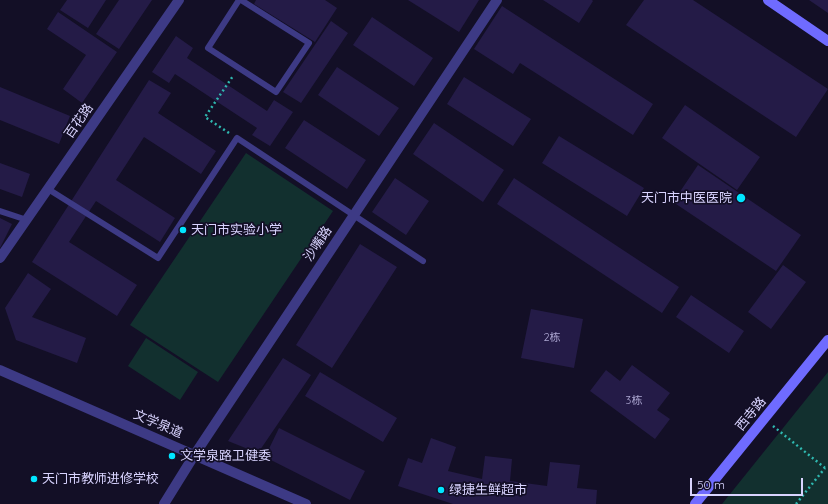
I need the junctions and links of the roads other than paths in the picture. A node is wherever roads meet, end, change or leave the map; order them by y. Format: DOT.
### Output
graph roads {
  1 [pos="179,0"];
  2 [pos="240,0"];
  3 [pos="497,0"];
  4 [pos="768,0"];
  5 [pos="828,41"];
  6 [pos="48,189"];
  7 [pos="0,211"];
  8 [pos="353,215"];
  9 [pos="27,220"];
  10 [pos="0,258"];
  11 [pos="423,261"];
  12 [pos="828,340"];
  13 [pos="0,370"];
  14 [pos="194,454"];
  15 [pos="164,504"];
  16 [pos="306,504"];
  17 [pos="695,504"];
  1 -- 6 [label="street, 百花路"];
  2 -- 2 [label="lane"];
  3 -- 8 [label="street, 沙嘴路"];
  4 -- 5 [label="street"];
  6 -- 8 [label="lane"];
  6 -- 9 [label="street, 百花路"];
  7 -- 9 [label="lane"];
  8 -- 11 [label="lane"];
  8 -- 14 [label="street, 沙嘴路"];
  9 -- 10 [label="street, 百花路"];
  12 -- 17 [label="street, 西寺路"];
  13 -- 14 [label="street, 文学泉道"];
  14 -- 15 [label="street, 沙嘴路"];
  14 -- 16 [label="street, 文学泉道"];
}
